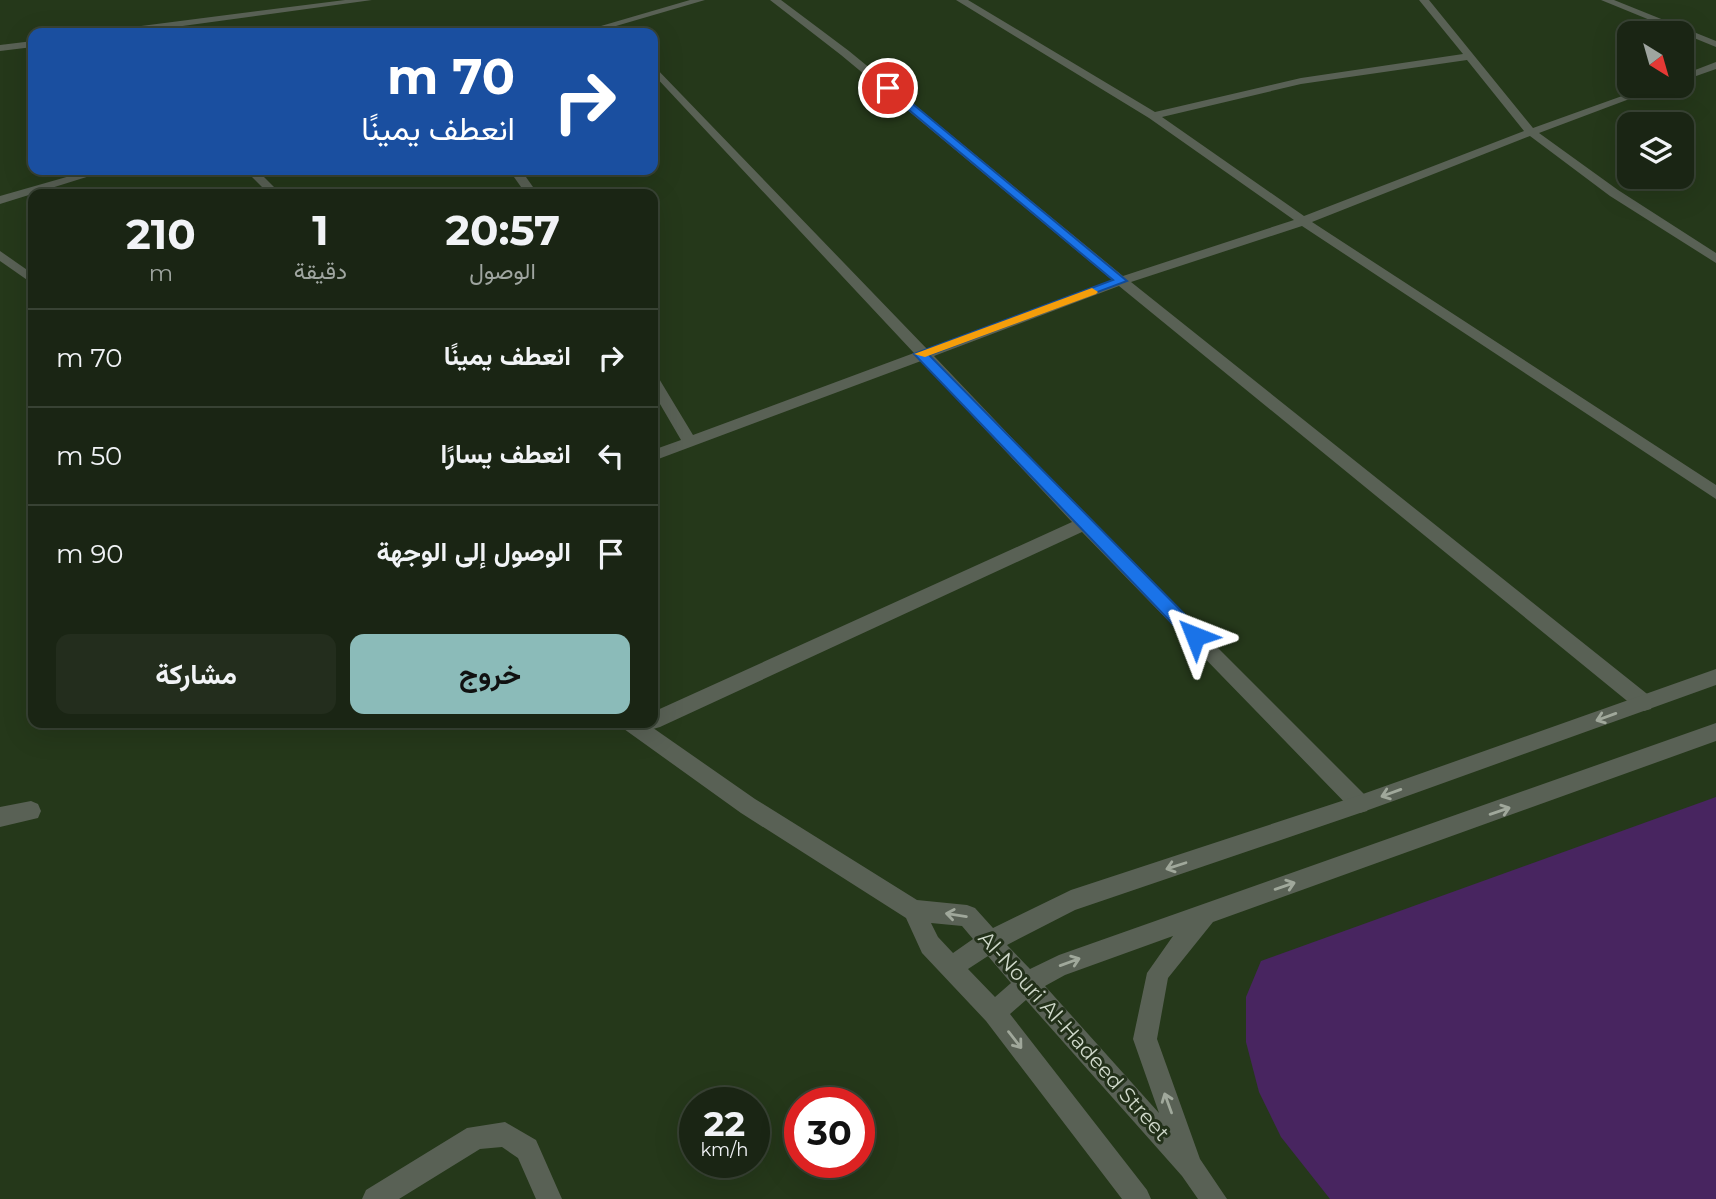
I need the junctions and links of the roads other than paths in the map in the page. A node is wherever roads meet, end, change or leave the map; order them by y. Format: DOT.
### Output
graph roads {
  1 [pos="367,0"];
  2 [pos="700,0"];
  3 [pos="775,0"];
  4 [pos="1424,0"];
  5 [pos="1606,0"];
  6 [pos="969,2"];
  7 [pos="612,25"];
  8 [pos="149,28"];
  9 [pos="601,28"];
  10 [pos="615,28"];
  11 [pos="1716,44"];
  12 [pos="28,45"];
  13 [pos="0,48"];
  14 [pos="1471,56"];
  15 [pos="1716,65"];
  16 [pos="658,73"];
  17 [pos="1694,73"];
  18 [pos="1626,98"];
  19 [pos="1153,116"];
  20 [pos="1531,132"];
  21 [pos="86,175"];
  22 [pos="256,175"];
  23 [pos="38,189"];
  24 [pos="270,189"];
  25 [pos="28,192"];
  26 [pos="0,200"];
  27 [pos="1303,221"];
  28 [pos="0,255"];
  29 [pos="1716,259"];
  30 [pos="28,276"];
  31 [pos="1121,281"];
  32 [pos="921,354"];
  33 [pos="658,388"];
  34 [pos="689,441"];
  35 [pos="658,454"];
  36 [pos="1716,492"];
  37 [pos="1084,524"];
  38 [pos="1716,677"];
  39 [pos="1644,704"];
  40 [pos="658,717"];
  41 [pos="648,728"];
  42 [pos="1716,732"];
  43 [pos="1360,804"];
  44 [pos="32,811"];
  45 [pos="0,817"];
  46 [pos="914,911"];
  47 [pos="1206,913"];
  48 [pos="990,941"];
  49 [pos="952,966"];
  50 [pos="1028,983"];
  51 [pos="994,1013"];
  52 [pos="1191,1167"];
  53 [pos="375,1199"];
  54 [pos="549,1199"];
  55 [pos="1138,1199"];
  56 [pos="1214,1199"];
  1 -- 8 [label="street"];
  2 -- 7 [label="street"];
  3 -- 31 [label="street"];
  4 -- 14 [label="street"];
  5 -- 11 [label="street"];
  6 -- 19 [label="street"];
  7 -- 9 [label="street"];
  7 -- 10 [label="street"];
  12 -- 13 [label="street"];
  14 -- 19 [label="street"];
  14 -- 20 [label="street"];
  15 -- 17 [label="street"];
  16 -- 32 [label="street"];
  18 -- 20 [label="street"];
  19 -- 27 [label="street"];
  20 -- 27 [label="street"];
  20 -- 29 [label="street"];
  21 -- 23 [label="street"];
  22 -- 24 [label="street"];
  25 -- 26 [label="street"];
  27 -- 31 [label="street"];
  27 -- 36 [label="street"];
  28 -- 30 [label="street"];
  31 -- 32 [label="street"];
  31 -- 39 [label="street"];
  32 -- 34 [label="street"];
  32 -- 37 [label="street"];
  33 -- 34 [label="street"];
  34 -- 35 [label="street"];
  37 -- 40 [label="street"];
  37 -- 43 [label="street"];
  38 -- 39 [label="street"];
  39 -- 43 [label="street, one-way"];
  41 -- 46 [label="street, Al-Nouri Al-Hadeed Street"];
  47 -- 42 [label="street, one-way"];
  43 -- 48 [label="street, one-way"];
  44 -- 45 [label="street"];
  48 -- 46 [label="street, Al-Nouri Al-Hadeed Street, one-way"];
  46 -- 49 [label="street"];
  50 -- 47 [label="street, one-way"];
  52 -- 47 [label="street, one-way"];
  48 -- 49 [label="street"];
  48 -- 50 [label="street, Al-Nouri Al-Hadeed Street"];
  49 -- 51 [label="street"];
  50 -- 51 [label="street"];
  50 -- 52 [label="street, Al-Nouri Al-Hadeed Street"];
  51 -- 55 [label="street, one-way"];
  52 -- 56 [label="street, Al-Nouri Al-Hadeed Street"];
  53 -- 54 [label="street"];
}
